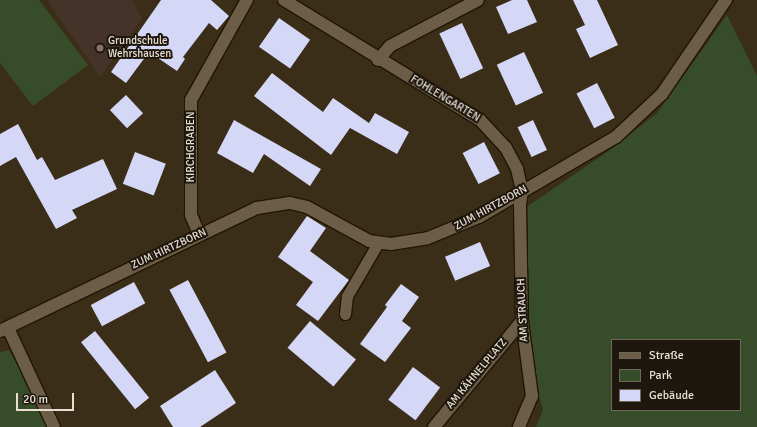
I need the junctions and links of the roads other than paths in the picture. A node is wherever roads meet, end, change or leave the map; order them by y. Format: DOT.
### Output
graph roads {
  1 [pos="247,0"];
  2 [pos="284,0"];
  3 [pos="478,0"];
  4 [pos="726,0"];
  5 [pos="378,60"];
  6 [pos="522,191"];
  7 [pos="199,234"];
  8 [pos="378,243"];
  9 [pos="345,314"];
  10 [pos="522,321"];
  11 [pos="4,330"];
  12 [pos="54,427"];
  13 [pos="434,427"];
  14 [pos="519,427"];
  1 -- 7 [label="street, KIRCHGRABEN"];
  2 -- 5 [label="street, FOHLENGARTEN"];
  3 -- 5 [label="street"];
  4 -- 6 [label="street, ZUM HIRTZBORN"];
  5 -- 6 [label="street, FOHLENGARTEN"];
  6 -- 8 [label="street, ZUM HIRTZBORN"];
  6 -- 10 [label="street, AM STRAUCH"];
  7 -- 8 [label="street, ZUM HIRTZBORN"];
  7 -- 11 [label="street, ZUM HIRTZBORN"];
  8 -- 9 [label="lane"];
  10 -- 13 [label="street, AM KÄHNELPLATZ"];
  10 -- 14 [label="street, AM STRAUCH"];
  11 -- 12 [label="street"];
}
